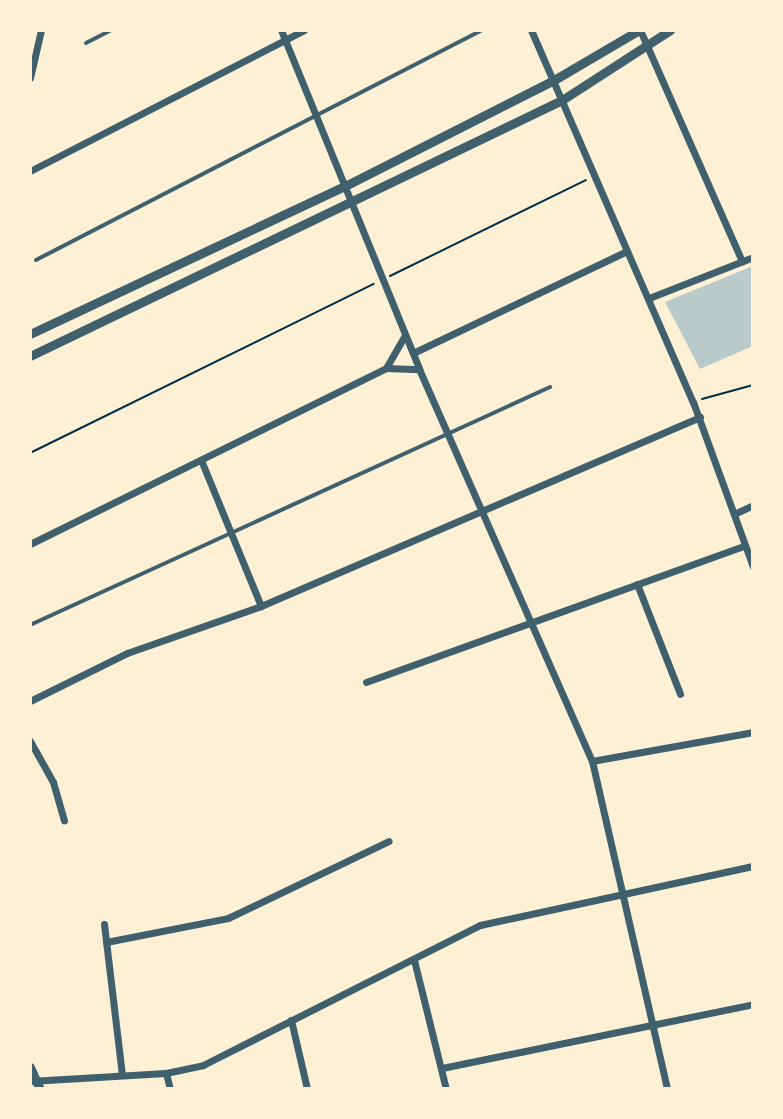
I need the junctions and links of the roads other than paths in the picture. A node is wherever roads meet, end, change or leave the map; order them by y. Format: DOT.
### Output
graph roads {
  1 [pos="41,30"];
  2 [pos="112,30"];
  3 [pos="281,30"];
  4 [pos="304,30"];
  5 [pos="482,30"];
  6 [pos="531,30"];
  7 [pos="640,30"];
  8 [pos="670,30"];
  9 [pos="285,40"];
  10 [pos="86,43"];
  11 [pos="648,45"];
  12 [pos="33,56"];
  13 [pos="30,78"];
  14 [pos="554,80"];
  15 [pos="562,100"];
  16 [pos="319,116"];
  17 [pos="30,171"];
  18 [pos="345,186"];
  19 [pos="352,203"];
  20 [pos="627,251"];
  21 [pos="753,257"];
  22 [pos="36,260"];
  23 [pos="742,261"];
  24 [pos="649,298"];
  25 [pos="30,334"];
  26 [pos="405,335"];
  27 [pos="413,353"];
  28 [pos="30,356"];
  29 [pos="386,368"];
  30 [pos="419,369"];
  31 [pos="550,387"];
  32 [pos="700,417"];
  33 [pos="446,433"];
  34 [pos="201,460"];
  35 [pos="753,505"];
  36 [pos="479,510"];
  37 [pos="734,514"];
  38 [pos="230,531"];
  39 [pos="30,544"];
  40 [pos="744,546"];
  41 [pos="753,567"];
  42 [pos="637,584"];
  43 [pos="261,606"];
  44 [pos="531,624"];
  45 [pos="30,625"];
  46 [pos="366,682"];
  47 [pos="680,694"];
  48 [pos="30,701"];
  49 [pos="753,732"];
  50 [pos="30,741"];
  51 [pos="34,754"];
  52 [pos="592,761"];
  53 [pos="64,820"];
  54 [pos="389,841"];
  55 [pos="753,866"];
  56 [pos="623,893"];
  57 [pos="104,924"];
  58 [pos="106,942"];
  59 [pos="414,960"];
  60 [pos="753,1004"];
  61 [pos="291,1020"];
  62 [pos="652,1025"];
  63 [pos="30,1067"];
  64 [pos="442,1068"];
  65 [pos="166,1073"];
  66 [pos="122,1074"];
  67 [pos="36,1084"];
  68 [pos="170,1089"];
  69 [pos="307,1089"];
  70 [pos="446,1089"];
  71 [pos="667,1089"];
  1 -- 12 [label="street"];
  2 -- 10 [label="lane"];
  3 -- 9 [label="street"];
  4 -- 9 [label="street"];
  5 -- 16 [label="lane"];
  6 -- 14 [label="street"];
  7 -- 11 [label="street"];
  7 -- 14 [label="street"];
  8 -- 11 [label="street"];
  9 -- 16 [label="street"];
  9 -- 17 [label="street"];
  11 -- 15 [label="street"];
  11 -- 23 [label="street"];
  12 -- 13 [label="street"];
  14 -- 15 [label="street"];
  14 -- 18 [label="street"];
  15 -- 19 [label="street"];
  15 -- 20 [label="street"];
  16 -- 18 [label="street"];
  16 -- 22 [label="lane"];
  18 -- 19 [label="street"];
  18 -- 25 [label="street"];
  19 -- 26 [label="street"];
  19 -- 28 [label="street"];
  20 -- 24 [label="street"];
  20 -- 27 [label="street"];
  21 -- 23 [label="street"];
  23 -- 24 [label="street"];
  24 -- 32 [label="street"];
  26 -- 27 [label="street"];
  26 -- 29 [label="street"];
  27 -- 30 [label="street"];
  29 -- 30 [label="street"];
  29 -- 34 [label="street"];
  30 -- 33 [label="street"];
  31 -- 33 [label="lane"];
  32 -- 36 [label="street"];
  32 -- 37 [label="street"];
  33 -- 36 [label="street"];
  33 -- 38 [label="lane"];
  34 -- 38 [label="street"];
  34 -- 39 [label="street"];
  35 -- 37 [label="street"];
  36 -- 43 [label="street"];
  36 -- 44 [label="street"];
  37 -- 40 [label="street"];
  38 -- 43 [label="street"];
  38 -- 45 [label="lane"];
  40 -- 41 [label="street"];
  40 -- 42 [label="street"];
  42 -- 44 [label="street"];
  42 -- 47 [label="street"];
  43 -- 48 [label="street"];
  44 -- 46 [label="street"];
  44 -- 52 [label="street"];
  49 -- 52 [label="street"];
  50 -- 51 [label="street"];
  51 -- 53 [label="street"];
  52 -- 56 [label="street"];
  54 -- 58 [label="street"];
  55 -- 56 [label="street"];
  56 -- 59 [label="street"];
  56 -- 62 [label="street"];
  57 -- 58 [label="street"];
  58 -- 66 [label="street"];
  59 -- 61 [label="street"];
  59 -- 64 [label="street"];
  60 -- 62 [label="street"];
  61 -- 65 [label="street"];
  61 -- 69 [label="street"];
  62 -- 64 [label="street"];
  62 -- 71 [label="street"];
  63 -- 67 [label="street"];
  64 -- 70 [label="street"];
  65 -- 66 [label="street"];
  65 -- 68 [label="street"];
  66 -- 67 [label="street"];
}
